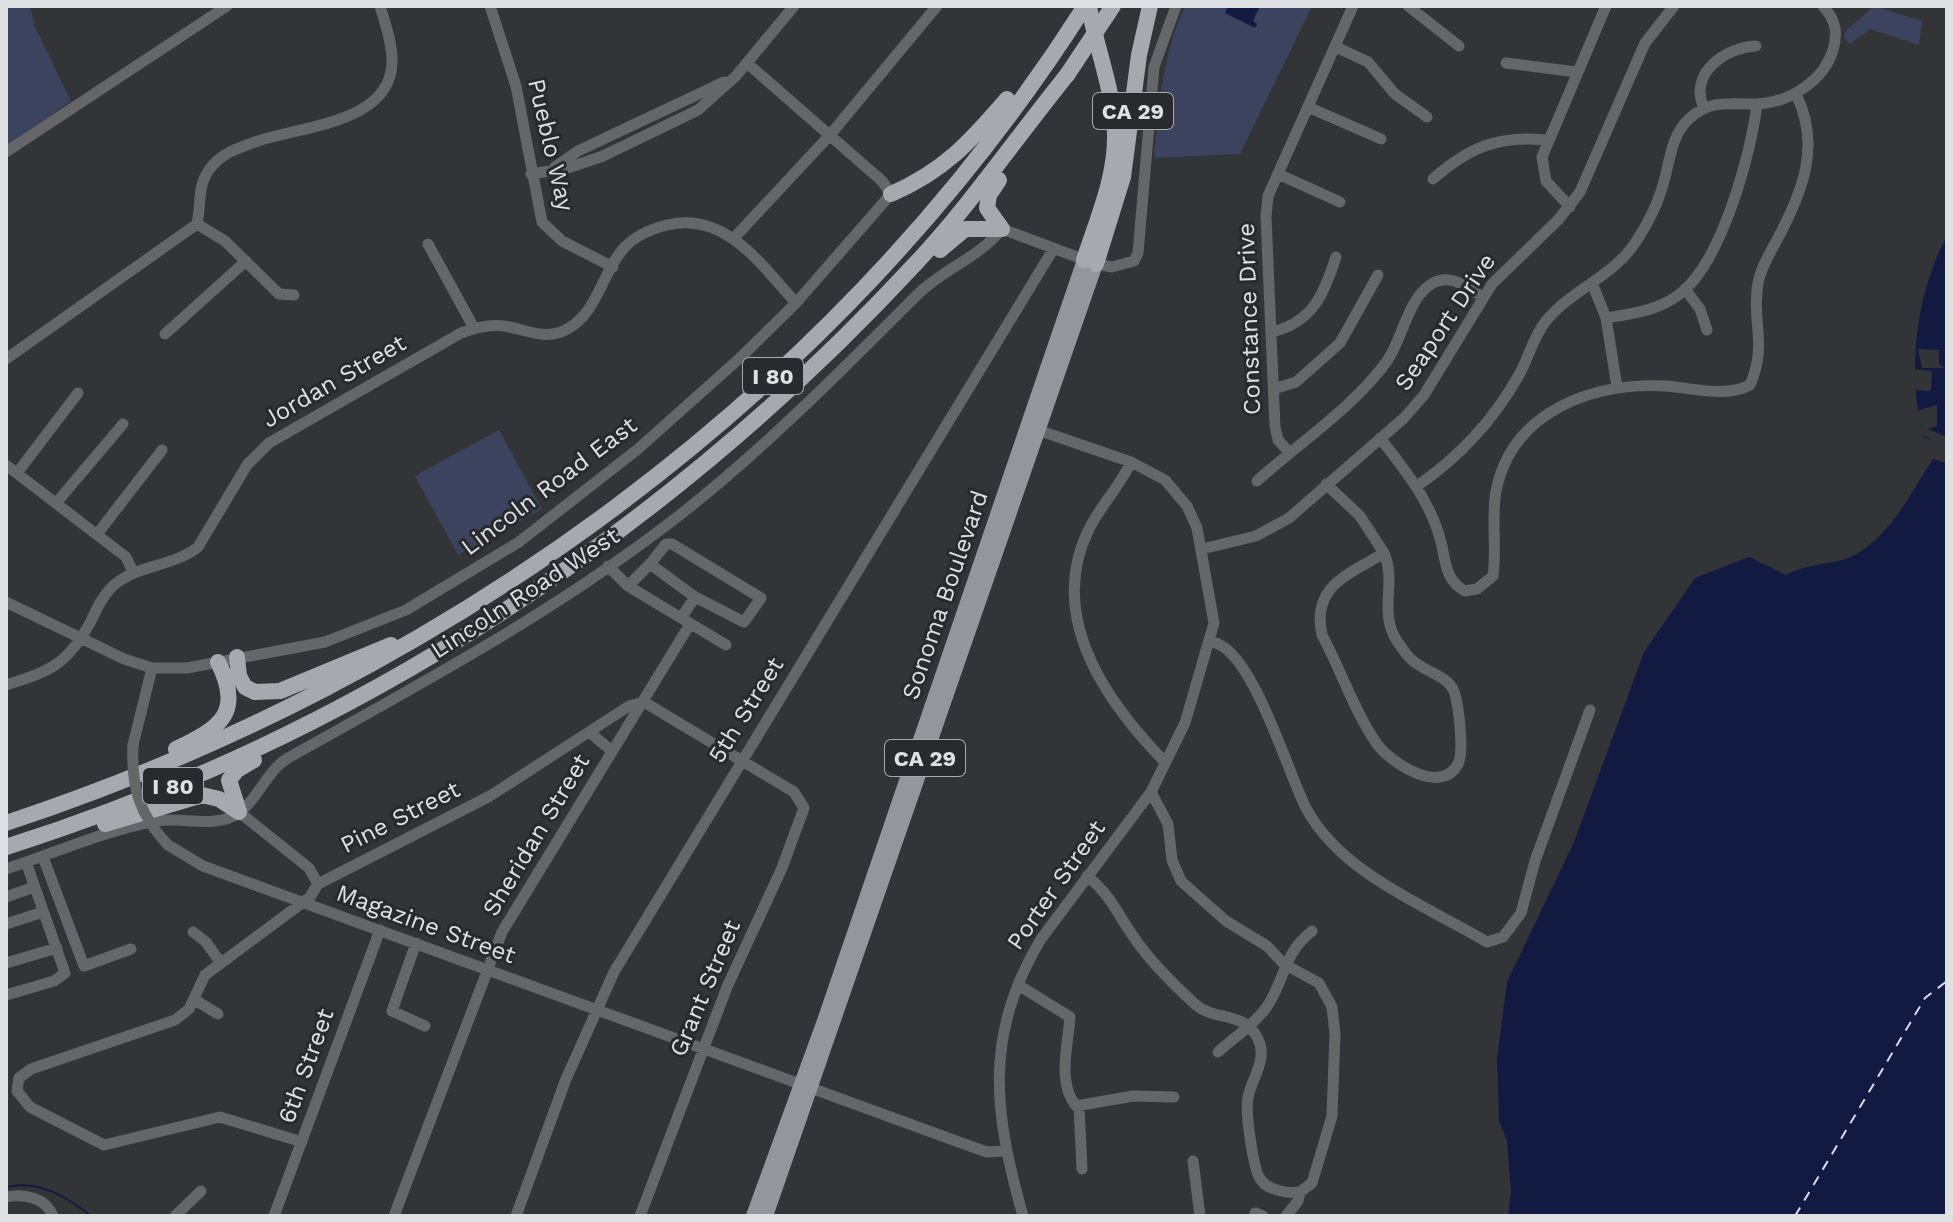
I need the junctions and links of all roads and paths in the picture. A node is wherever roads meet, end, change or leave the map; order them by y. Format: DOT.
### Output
graph roads {
  1 [pos="227,6"];
  2 [pos="380,6"];
  3 [pos="490,6"];
  4 [pos="794,6"];
  5 [pos="937,6"];
  6 [pos="1087,6"];
  7 [pos="1113,6"];
  8 [pos="1150,6"];
  9 [pos="1176,6"];
  10 [pos="1353,6"];
  11 [pos="1408,6"];
  12 [pos="1606,6"];
  13 [pos="1674,6"];
  14 [pos="1823,6"];
  15 [pos="1062,44"];
  16 [pos="1459,46"];
  17 [pos="1756,46"];
  18 [pos="1336,47"];
  19 [pos="747,63"];
  20 [pos="1506,63"];
  21 [pos="1576,72"];
  22 [pos="1796,94"];
  23 [pos="1049,98"];
  24 [pos="1757,104"];
  25 [pos="1308,107"];
  26 [pos="1704,108"];
  27 [pos="1427,117"];
  28 [pos="830,135"];
  29 [pos="1381,139"];
  30 [pos="1546,140"];
  31 [pos="6,152"];
  32 [pos="531,174"];
  33 [pos="1278,174"];
  34 [pos="1433,179"];
  35 [pos="891,194"];
  36 [pos="1340,202"];
  37 [pos="1570,207"];
  38 [pos="197,224"];
  39 [pos="1002,229"];
  40 [pos="734,238"];
  41 [pos="428,244"];
  42 [pos="1054,248"];
  43 [pos="1336,257"];
  44 [pos="246,261"];
  45 [pos="1090,262"];
  46 [pos="613,267"];
  47 [pos="1378,275"];
  48 [pos="1592,283"];
  49 [pos="1685,289"];
  50 [pos="294,295"];
  51 [pos="1483,297"];
  52 [pos="796,303"];
  53 [pos="1606,318"];
  54 [pos="474,328"];
  55 [pos="1707,330"];
  56 [pos="1272,332"];
  57 [pos="165,334"];
  58 [pos="842,340"];
  59 [pos="6,359"];
  60 [pos="1617,387"];
  61 [pos="1274,389"];
  62 [pos="78,393"];
  63 [pos="123,424"];
  64 [pos="1031,428"];
  65 [pos="1380,438"];
  66 [pos="162,450"];
  67 [pos="1289,452"];
  68 [pos="1131,462"];
  69 [pos="6,465"];
  70 [pos="17,473"];
  71 [pos="1257,481"];
  72 [pos="1326,484"];
  73 [pos="1417,486"];
  74 [pos="57,502"];
  75 [pos="98,533"];
  76 [pos="1202,549"];
  77 [pos="1384,553"];
  78 [pos="650,564"];
  79 [pos="608,566"];
  80 [pos="133,572"];
  81 [pos="628,586"];
  82 [pos="695,597"];
  83 [pos="6,602"];
  84 [pos="685,621"];
  85 [pos="420,638"];
  86 [pos="82,639"];
  87 [pos="1212,642"];
  88 [pos="726,645"];
  89 [pos="237,657"];
  90 [pos="218,662"];
  91 [pos="152,668"];
  92 [pos="6,685"];
  93 [pos="644,702"];
  94 [pos="1590,710"];
  95 [pos="589,732"];
  96 [pos="281,738"];
  97 [pos="612,751"];
  98 [pos="741,759"];
  99 [pos="1165,762"];
  100 [pos="139,777"];
  101 [pos="1151,792"];
  102 [pos="239,812"];
  103 [pos="6,823"];
  104 [pos="64,828"];
  105 [pos="6,847"];
  106 [pos="43,857"];
  107 [pos="26,862"];
  108 [pos="6,869"];
  109 [pos="1087,876"];
  110 [pos="318,884"];
  111 [pos="34,887"];
  112 [pos="6,897"];
  113 [pos="302,903"];
  114 [pos="43,912"];
  115 [pos="6,924"];
  116 [pos="380,930"];
  117 [pos="1312,931"];
  118 [pos="193,932"];
  119 [pos="416,943"];
  120 [pos="57,948"];
  121 [pos="131,949"];
  122 [pos="220,962"];
  123 [pos="6,963"];
  124 [pos="1284,964"];
  125 [pos="487,968"];
  126 [pos="1018,985"];
  127 [pos="6,995"];
  128 [pos="195,1000"];
  129 [pos="595,1008"];
  130 [pos="218,1014"];
  131 [pos="425,1026"];
  132 [pos="1248,1027"];
  133 [pos="703,1047"];
  134 [pos="1218,1052"];
  135 [pos="807,1084"];
  136 [pos="1174,1097"];
  137 [pos="1079,1106"];
  138 [pos="302,1142"];
  139 [pos="1004,1151"];
  140 [pos="1193,1161"];
  141 [pos="1082,1169"];
  142 [pos="201,1191"];
  143 [pos="1300,1192"];
  144 [pos="6,1197"];
  145 [pos="53,1216"];
  146 [pos="175,1216"];
  147 [pos="274,1216"];
  148 [pos="394,1216"];
  149 [pos="516,1216"];
  150 [pos="640,1216"];
  151 [pos="753,1216"];
  152 [pos="766,1216"];
  153 [pos="1023,1216"];
  154 [pos="1200,1216"];
  155 [pos="1286,1216"];
  1 -- 31 [label="street"];
  2 -- 38 [label="street"];
  3 -- 32 [label="street, Pueblo Way"];
  4 -- 19 [label="street"];
  5 -- 28 [label="street"];
  6 -- 15 [label="highway, I 80"];
  6 -- 45 [label="highway, CA 29"];
  7 -- 23 [label="highway, I 80, bridge"];
  8 -- 45 [label="highway, CA 29"];
  9 -- 45 [label="street"];
  10 -- 18 [label="street, Constance Drive"];
  11 -- 16 [label="street"];
  12 -- 21 [label="street"];
  13 -- 37 [label="street, Seaport Drive"];
  14 -- 22 [label="street"];
  15 -- 35 [label="highway"];
  15 -- 85 [label="highway, I 80"];
  17 -- 26 [label="street"];
  18 -- 25 [label="street, Constance Drive"];
  18 -- 27 [label="street"];
  19 -- 28 [label="street"];
  19 -- 32 [label="street"];
  20 -- 21 [label="street"];
  21 -- 30 [label="street"];
  22 -- 24 [label="street"];
  22 -- 60 [label="street"];
  23 -- 39 [label="highway"];
  23 -- 58 [label="highway, I 80"];
  24 -- 26 [label="street"];
  24 -- 49 [label="street"];
  25 -- 29 [label="street"];
  25 -- 33 [label="street, Constance Drive"];
  26 -- 48 [label="street"];
  28 -- 35 [label="street"];
  28 -- 40 [label="street"];
  30 -- 34 [label="street"];
  30 -- 37 [label="street"];
  32 -- 46 [label="street, Pueblo Way"];
  33 -- 36 [label="street"];
  33 -- 56 [label="street, Constance Drive"];
  35 -- 52 [label="street, Lincoln Road East"];
  37 -- 51 [label="street, Seaport Drive"];
  38 -- 44 [label="street"];
  38 -- 59 [label="street"];
  39 -- 42 [label="street"];
  39 -- 58 [label="highway"];
  39 -- 79 [label="street, Lincoln Road West"];
  40 -- 46 [label="street"];
  40 -- 52 [label="street"];
  41 -- 54 [label="street"];
  42 -- 45 [label="street"];
  42 -- 98 [label="street, 5th Street"];
  43 -- 56 [label="street"];
  44 -- 50 [label="street"];
  44 -- 57 [label="street"];
  45 -- 64 [label="main road, Sonoma Boulevard / CA 29"];
  46 -- 54 [label="street, Jordan Street"];
  47 -- 61 [label="street"];
  48 -- 53 [label="street"];
  48 -- 73 [label="street"];
  49 -- 53 [label="street"];
  49 -- 55 [label="street"];
  51 -- 65 [label="street, Seaport Drive"];
  51 -- 67 [label="street"];
  52 -- 89 [label="street, Lincoln Road East"];
  53 -- 60 [label="street"];
  54 -- 80 [label="street, Jordan Street"];
  56 -- 61 [label="street, Constance Drive"];
  58 -- 96 [label="highway, I 80"];
  60 -- 73 [label="street"];
  61 -- 67 [label="street, Constance Drive"];
  62 -- 70 [label="street"];
  63 -- 74 [label="street"];
  64 -- 68 [label="street, Porter Street"];
  64 -- 135 [label="main road, Sonoma Boulevard / CA 29"];
  65 -- 72 [label="street, Seaport Drive"];
  65 -- 73 [label="street"];
  66 -- 75 [label="street"];
  67 -- 71 [label="street"];
  68 -- 76 [label="street, Porter Street"];
  68 -- 99 [label="street"];
  69 -- 70 [label="street"];
  70 -- 74 [label="street"];
  72 -- 76 [label="street, Seaport Drive"];
  72 -- 77 [label="street"];
  74 -- 75 [label="street"];
  75 -- 80 [label="street"];
  76 -- 87 [label="street, Porter Street"];
  77 -- 77 [label="street"];
  78 -- 81 [label="street"];
  78 -- 82 [label="street"];
  78 -- 82 [label="street"];
  79 -- 81 [label="street"];
  79 -- 102 [label="street, Lincoln Road West"];
  80 -- 86 [label="street, Jordan Street"];
  81 -- 84 [label="street"];
  82 -- 84 [label="street, Sheridan Street"];
  83 -- 86 [label="street"];
  84 -- 88 [label="street"];
  84 -- 93 [label="street, Sheridan Street"];
  85 -- 89 [label="highway"];
  85 -- 100 [label="highway, I 80"];
  86 -- 91 [label="street"];
  86 -- 92 [label="street, Jordan Street"];
  87 -- 94 [label="street"];
  87 -- 99 [label="street, Porter Street"];
  89 -- 90 [label="street, Lincoln Road East"];
  90 -- 91 [label="street, Lincoln Road East"];
  90 -- 100 [label="highway"];
  91 -- 113 [label="street, Magazine Street, bridge"];
  93 -- 95 [label="street, Pine Street"];
  93 -- 97 [label="street, Sheridan Street"];
  93 -- 98 [label="street"];
  95 -- 97 [label="street"];
  95 -- 110 [label="street, Pine Street"];
  96 -- 102 [label="highway"];
  96 -- 104 [label="highway, I 80"];
  97 -- 125 [label="street, Sheridan Street"];
  98 -- 129 [label="street, 5th Street"];
  98 -- 133 [label="street, Grant Street"];
  99 -- 101 [label="street, Porter Street"];
  100 -- 103 [label="highway, I 80"];
  101 -- 109 [label="street, Porter Street"];
  101 -- 124 [label="street"];
  102 -- 104 [label="highway"];
  102 -- 106 [label="street"];
  102 -- 110 [label="street"];
  104 -- 105 [label="highway, I 80"];
  106 -- 107 [label="street"];
  106 -- 121 [label="street"];
  107 -- 108 [label="street"];
  107 -- 111 [label="street"];
  109 -- 126 [label="street, Porter Street"];
  109 -- 132 [label="street"];
  110 -- 113 [label="street, Pine Street"];
  111 -- 112 [label="street"];
  111 -- 114 [label="street"];
  113 -- 116 [label="street, Magazine Street"];
  113 -- 122 [label="street, Pine Street"];
  114 -- 115 [label="street"];
  114 -- 120 [label="street"];
  116 -- 119 [label="street, Magazine Street"];
  116 -- 138 [label="street, 6th Street"];
  117 -- 124 [label="street"];
  118 -- 122 [label="street"];
  119 -- 125 [label="street, Magazine Street"];
  119 -- 131 [label="street"];
  120 -- 123 [label="street"];
  120 -- 127 [label="street"];
  122 -- 128 [label="street, Pine Street"];
  124 -- 132 [label="street"];
  124 -- 143 [label="street"];
  125 -- 129 [label="street, Magazine Street"];
  125 -- 148 [label="street, Sheridan Street"];
  126 -- 137 [label="street"];
  126 -- 139 [label="street, Porter Street"];
  128 -- 130 [label="street"];
  128 -- 138 [label="street"];
  129 -- 133 [label="street, Magazine Street"];
  129 -- 149 [label="street, 5th Street"];
  132 -- 134 [label="street"];
  132 -- 143 [label="street"];
  133 -- 135 [label="street, Magazine Street"];
  133 -- 150 [label="street, Grant Street"];
  135 -- 139 [label="street, Magazine Street"];
  135 -- 151 [label="main road, Sonoma Boulevard / CA 29"];
  135 -- 152 [label="main road, Sonoma Boulevard / CA 29"];
  136 -- 137 [label="street"];
  137 -- 141 [label="street"];
  138 -- 147 [label="street, 6th Street"];
  139 -- 153 [label="street, Porter Street"];
  140 -- 154 [label="street"];
  142 -- 146 [label="street"];
  143 -- 155 [label="street"];
  144 -- 145 [label="street"];
}
